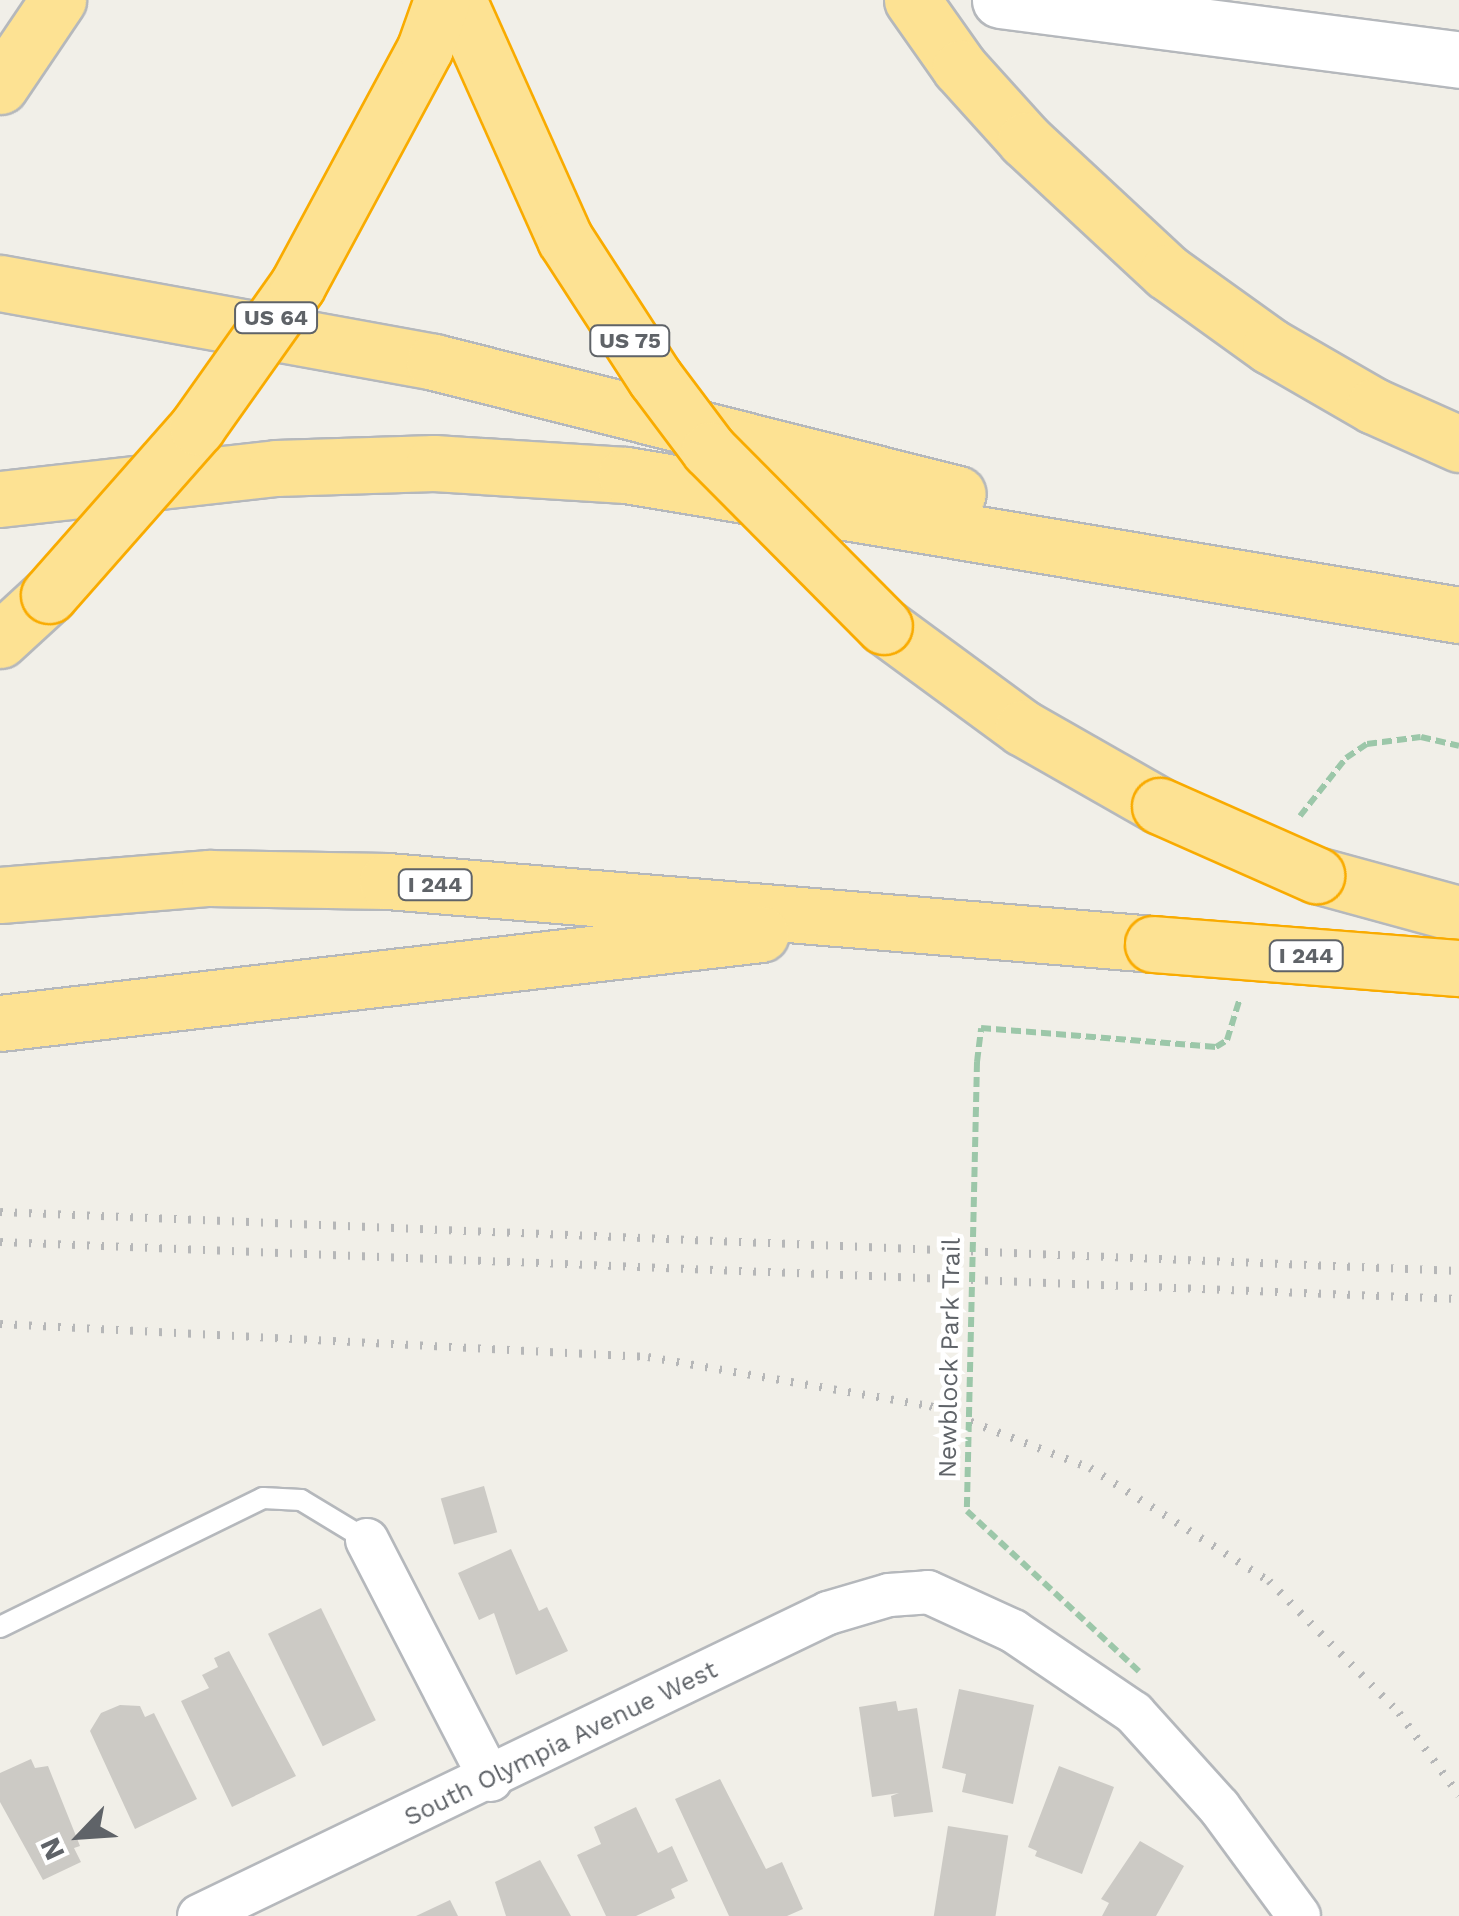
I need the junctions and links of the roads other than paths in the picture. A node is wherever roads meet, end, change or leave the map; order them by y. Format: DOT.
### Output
graph roads {
  1 [pos="58,0"];
  2 [pos="442,0"];
  3 [pos="458,0"];
  4 [pos="912,0"];
  5 [pos="1000,0"];
  6 [pos="1125,8"];
  7 [pos="1459,60"];
  8 [pos="0,86"];
  9 [pos="0,283"];
  10 [pos="1459,444"];
  11 [pos="0,499"];
  12 [pos="1397,605"];
  13 [pos="1459,615"];
  14 [pos="0,640"];
  15 [pos="0,895"];
  16 [pos="1459,914"];
  17 [pos="868,920"];
  18 [pos="1459,968"];
  19 [pos="0,1023"];
  20 [pos="367,1540"];
  21 [pos="0,1627"];
  22 [pos="491,1780"];
  23 [pos="199,1916"];
  24 [pos="1298,1916"];
  1 -- 8 [label="highway"];
  2 -- 14 [label="highway, US 64, bridge"];
  3 -- 16 [label="highway, US 75, bridge"];
  4 -- 10 [label="highway"];
  5 -- 6 [label="main road"];
  6 -- 7 [label="main road"];
  9 -- 12 [label="highway"];
  11 -- 12 [label="highway"];
  12 -- 13 [label="highway"];
  15 -- 17 [label="highway, I 244"];
  17 -- 18 [label="highway, I 244, bridge"];
  17 -- 19 [label="highway"];
  20 -- 21 [label="lane"];
  20 -- 22 [label="street"];
  22 -- 23 [label="street, South Olympia Avenue West"];
  22 -- 24 [label="street, South Olympia Avenue West"];
}
